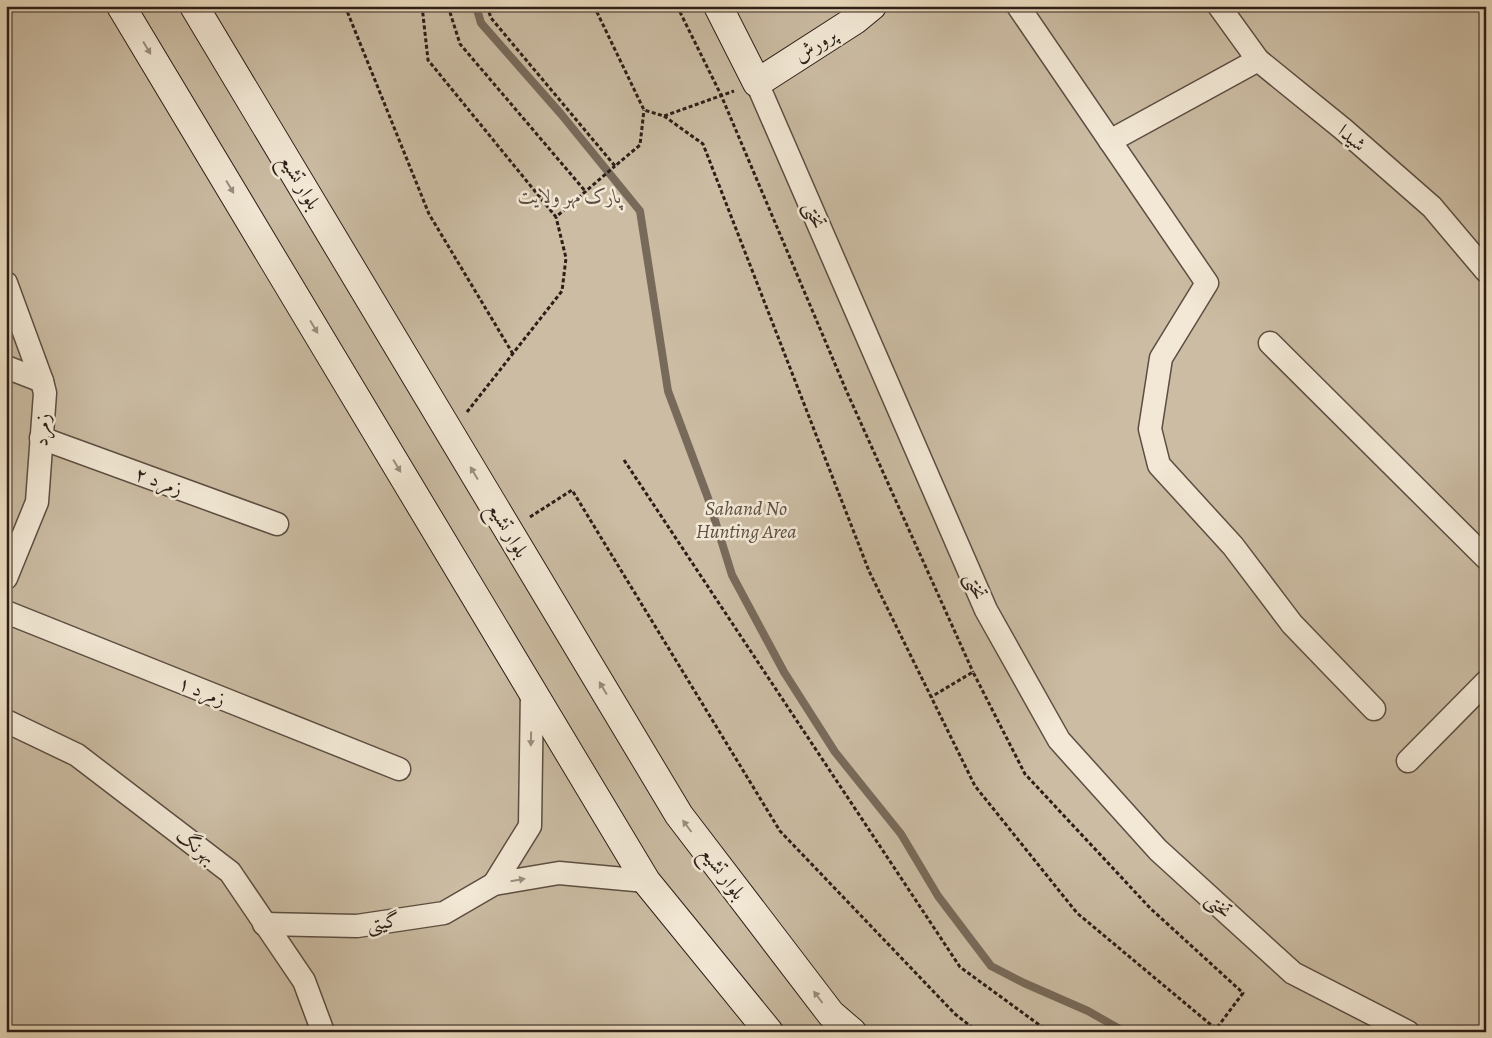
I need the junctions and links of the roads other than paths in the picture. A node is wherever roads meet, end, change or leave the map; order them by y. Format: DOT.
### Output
graph roads {
  1 [pos="121,6"];
  2 [pos="194,6"];
  3 [pos="718,6"];
  4 [pos="872,6"];
  5 [pos="1018,6"];
  6 [pos="1219,6"];
  7 [pos="1258,60"];
  8 [pos="757,83"];
  9 [pos="1110,141"];
  10 [pos="1486,271"];
  11 [pos="6,283"];
  12 [pos="1270,343"];
  13 [pos="6,367"];
  14 [pos="42,380"];
  15 [pos="41,438"];
  16 [pos="278,524"];
  17 [pos="1486,558"];
  18 [pos="6,578"];
  19 [pos="6,612"];
  20 [pos="1486,682"];
  21 [pos="532,690"];
  22 [pos="1374,709"];
  23 [pos="6,721"];
  24 [pos="1408,761"];
  25 [pos="399,770"];
  26 [pos="646,881"];
  27 [pos="494,884"];
  28 [pos="264,924"];
  29 [pos="323,1032"];
  30 [pos="769,1032"];
  31 [pos="852,1032"];
  32 [pos="1408,1032"];
  1 -- 21 [label="main road, one-way"];
  31 -- 2 [label="main road, بلوار تشیع, one-way"];
  3 -- 8 [label="main road, تختی"];
  4 -- 8 [label="main road, پرورش"];
  5 -- 9 [label="street"];
  6 -- 7 [label="street, شیدا"];
  7 -- 9 [label="street"];
  7 -- 10 [label="street, شیدا"];
  8 -- 32 [label="street, تختی"];
  9 -- 22 [label="street"];
  11 -- 14 [label="street, زمرد"];
  12 -- 17 [label="street"];
  13 -- 14 [label="street"];
  14 -- 15 [label="street, زمرد"];
  15 -- 16 [label="street, زمرد ۲"];
  15 -- 18 [label="street, زمرد"];
  19 -- 25 [label="street, زمرد ۱"];
  20 -- 24 [label="street"];
  21 -- 26 [label="main road"];
  21 -- 27 [label="street, گیتی, one-way"];
  23 -- 28 [label="street, بهرنگ"];
  27 -- 26 [label="street, گیتی, one-way"];
  26 -- 30 [label="main road"];
  27 -- 28 [label="street, گیتی"];
  28 -- 29 [label="street, بهرنگ"];
}
